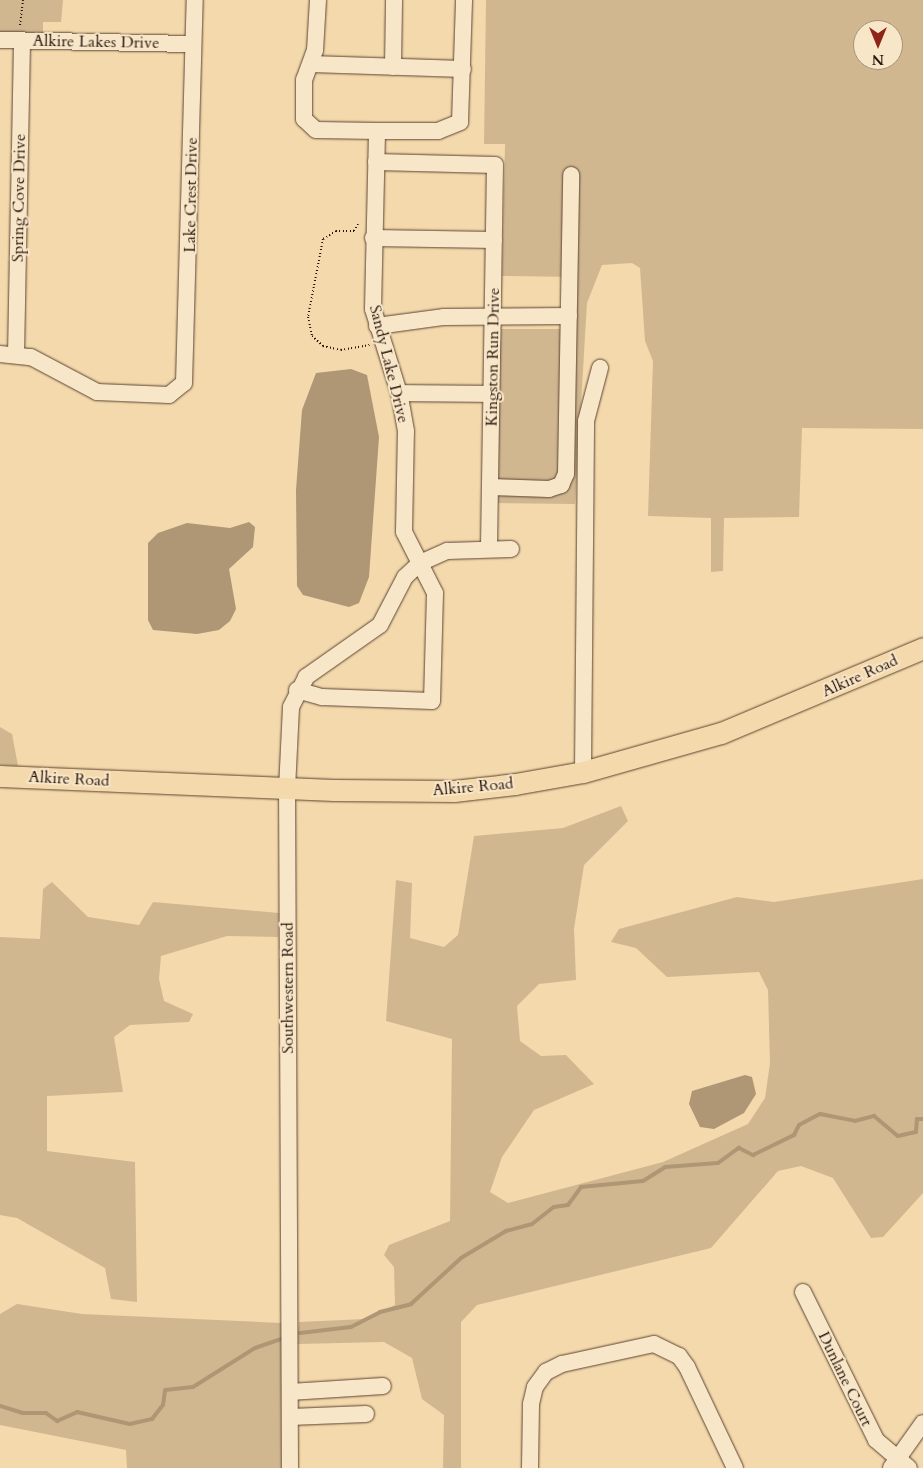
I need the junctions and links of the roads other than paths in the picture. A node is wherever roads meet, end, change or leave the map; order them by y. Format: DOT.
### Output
graph roads {
  1 [pos="195,0"];
  2 [pos="318,0"];
  3 [pos="394,0"];
  4 [pos="464,0"];
  5 [pos="21,34"];
  6 [pos="0,40"];
  7 [pos="193,44"];
  8 [pos="311,64"];
  9 [pos="394,67"];
  10 [pos="463,69"];
  11 [pos="377,131"];
  12 [pos="376,162"];
  13 [pos="571,175"];
  14 [pos="372,238"];
  15 [pos="494,240"];
  16 [pos="493,316"];
  17 [pos="569,316"];
  18 [pos="380,334"];
  19 [pos="8,354"];
  20 [pos="600,368"];
  21 [pos="399,393"];
  22 [pos="492,394"];
  23 [pos="491,487"];
  24 [pos="489,549"];
  25 [pos="511,549"];
  26 [pos="420,563"];
  27 [pos="923,648"];
  28 [pos="297,690"];
  29 [pos="583,772"];
  30 [pos="0,776"];
  31 [pos="287,789"];
  32 [pos="803,1292"];
  33 [pos="383,1386"];
  34 [pos="290,1392"];
  35 [pos="366,1414"];
  36 [pos="290,1417"];
  37 [pos="923,1423"];
  38 [pos="899,1465"];
  39 [pos="290,1468"];
  40 [pos="530,1468"];
  41 [pos="736,1468"];
  1 -- 7 [label="street, Lake Crest Drive"];
  2 -- 8 [label="street"];
  3 -- 9 [label="street"];
  4 -- 10 [label="street"];
  5 -- 6 [label="street, Alkire Lakes Drive"];
  5 -- 7 [label="street, Alkire Lakes Drive"];
  5 -- 19 [label="street, Spring Cove Drive"];
  7 -- 19 [label="street, Lake Crest Drive"];
  8 -- 9 [label="street"];
  8 -- 11 [label="street"];
  9 -- 10 [label="street"];
  10 -- 11 [label="street"];
  11 -- 12 [label="street, Sandy Lake Drive"];
  12 -- 14 [label="street, Sandy Lake Drive"];
  12 -- 15 [label="street, Kingston Run Drive"];
  13 -- 17 [label="street"];
  14 -- 15 [label="street"];
  14 -- 18 [label="street, Sandy Lake Drive"];
  15 -- 16 [label="street, Kingston Run Drive"];
  16 -- 17 [label="street"];
  16 -- 18 [label="street"];
  16 -- 22 [label="street, Kingston Run Drive"];
  17 -- 23 [label="street"];
  18 -- 21 [label="street, Sandy Lake Drive"];
  20 -- 29 [label="street"];
  21 -- 22 [label="street"];
  21 -- 26 [label="street, Sandy Lake Drive"];
  22 -- 23 [label="street, Kingston Run Drive"];
  23 -- 24 [label="street, Kingston Run Drive"];
  24 -- 25 [label="street"];
  24 -- 26 [label="street"];
  26 -- 28 [label="street, Southwestern Road"];
  26 -- 28 [label="street, Sandy Lake Drive"];
  27 -- 29 [label="main road, Alkire Road"];
  28 -- 31 [label="street, Southwestern Road"];
  29 -- 31 [label="main road, Alkire Road"];
  30 -- 31 [label="main road, Alkire Road"];
  31 -- 34 [label="street, Southwestern Road"];
  32 -- 38 [label="street, Dunlane Court"];
  33 -- 34 [label="street"];
  34 -- 36 [label="street, Southwestern Road"];
  35 -- 36 [label="street"];
  36 -- 39 [label="street, Southwestern Road"];
  37 -- 38 [label="street"];
  40 -- 41 [label="street"];
}
